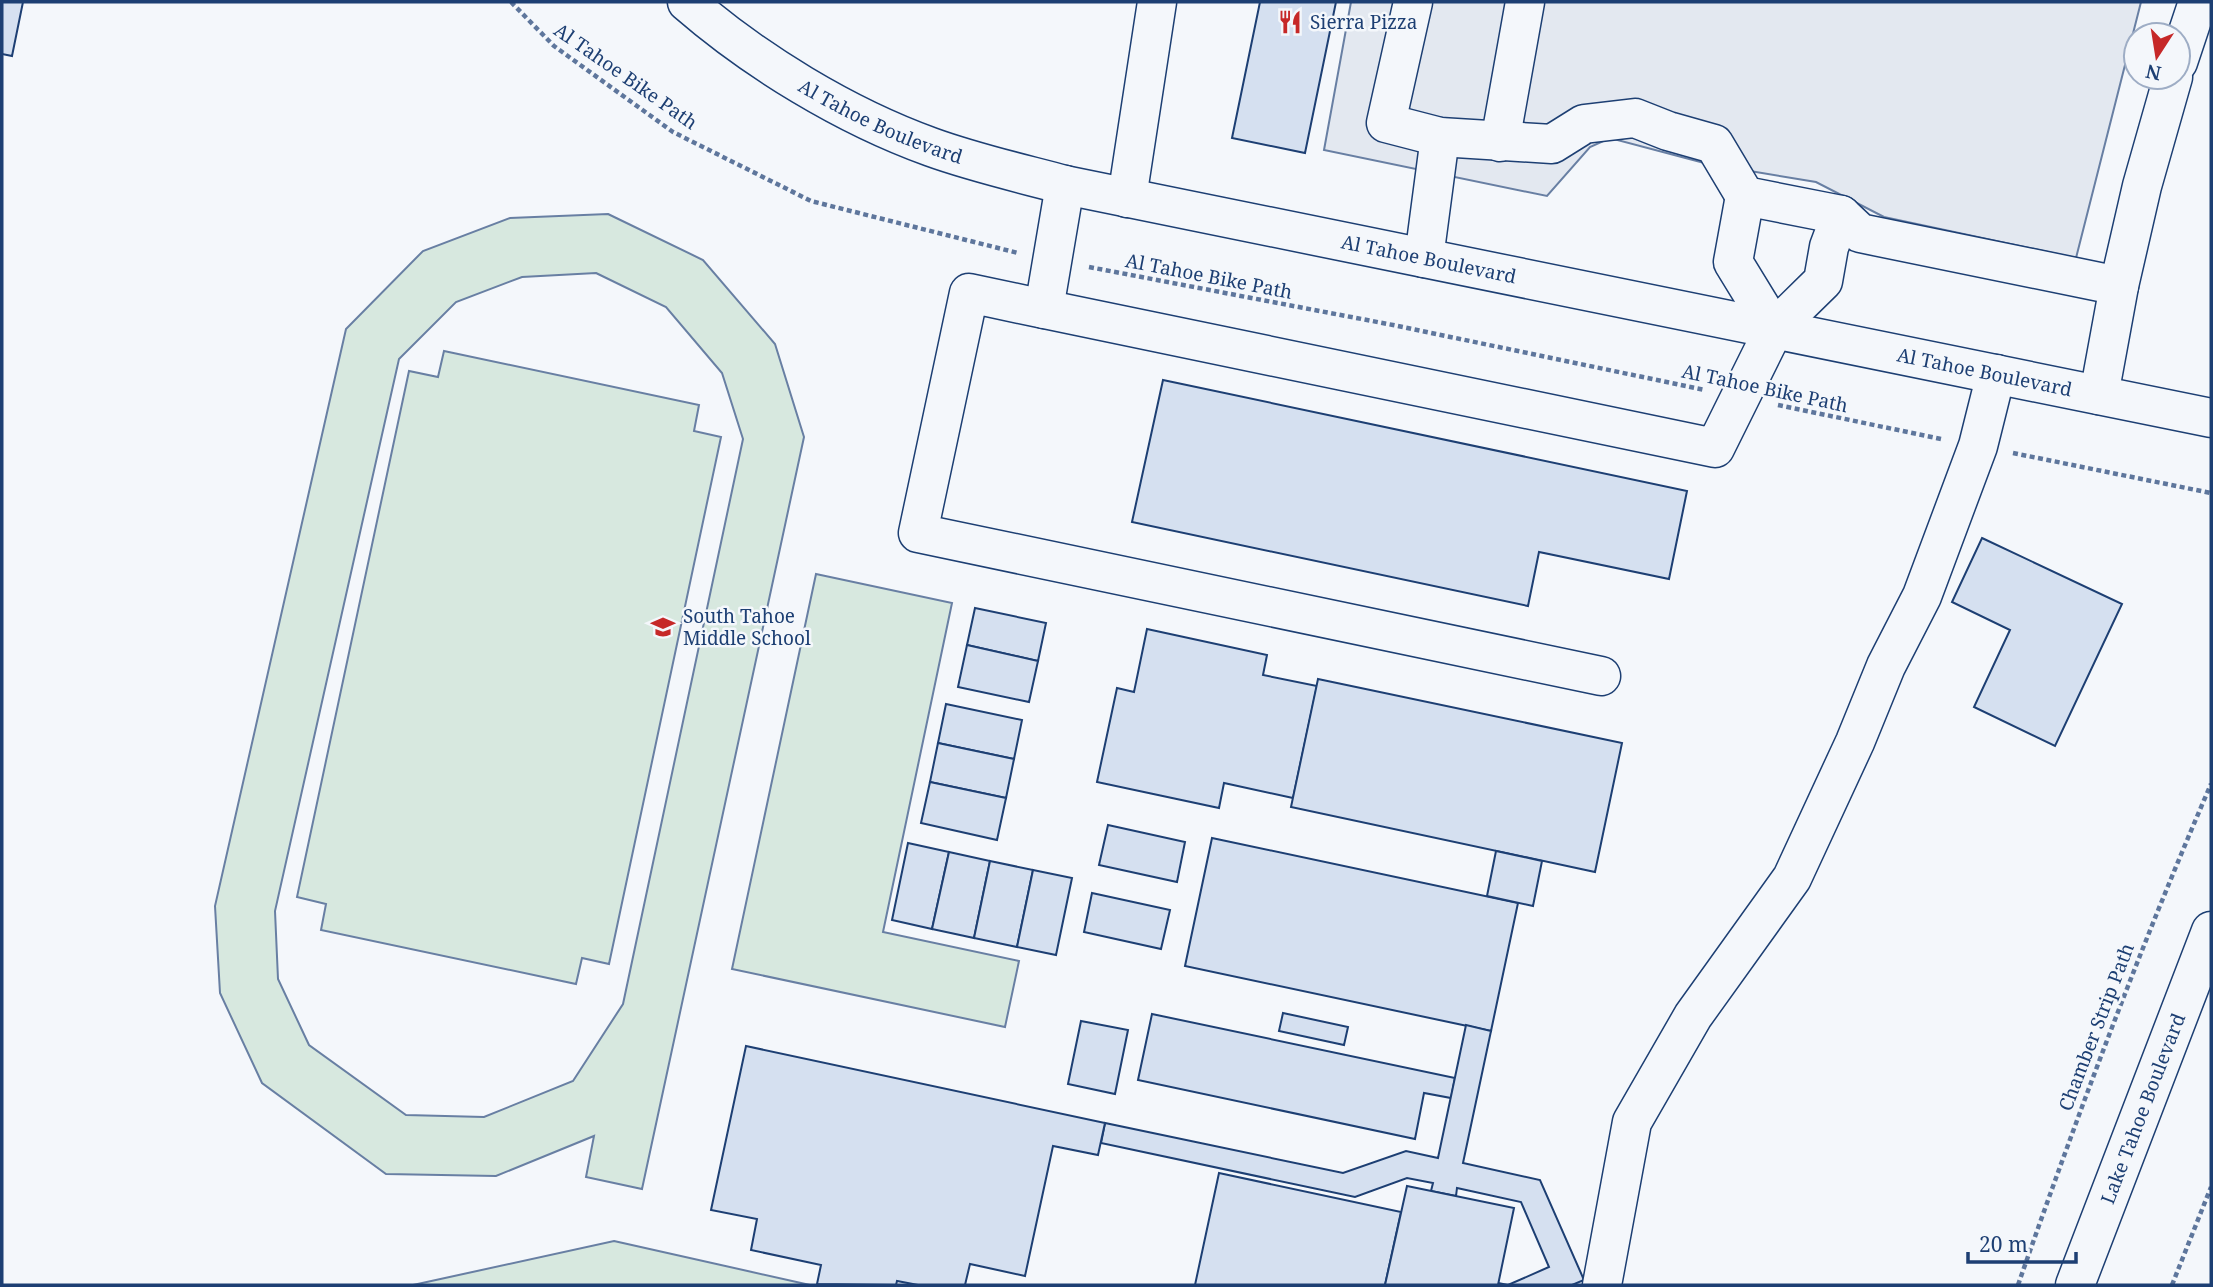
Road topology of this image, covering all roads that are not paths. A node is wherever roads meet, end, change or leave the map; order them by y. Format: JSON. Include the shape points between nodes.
{"nodes":[{"id":1,"x":687,"y":2,"type":"edge"},
{"id":2,"x":1157,"y":2,"type":"edge"},
{"id":3,"x":1413,"y":2,"type":"edge"},
{"id":4,"x":1525,"y":2,"type":"edge"},
{"id":5,"x":2198,"y":2,"type":"edge"},
{"id":6,"x":2192,"y":21,"type":"edge"},
{"id":7,"x":2169,"y":91,"type":"edge"},
{"id":8,"x":1440,"y":137,"type":"junction"},
{"id":9,"x":1500,"y":142,"type":"junction"},
{"id":10,"x":1065,"y":185,"type":"junction"},
{"id":11,"x":1745,"y":196,"type":"junction"},
{"id":12,"x":1128,"y":198,"type":"junction"},
{"id":13,"x":1841,"y":215,"type":"junction"},
{"id":14,"x":1424,"y":258,"type":"junction"},
{"id":15,"x":2119,"y":286,"type":"junction"},
{"id":16,"x":1044,"y":309,"type":"junction"},
{"id":17,"x":1774,"y":329,"type":"junction"},
{"id":18,"x":1996,"y":374,"type":"junction"},
{"id":19,"x":2099,"y":395,"type":"junction"},
{"id":20,"x":2211,"y":418,"type":"edge"},
{"id":21,"x":1601,"y":676,"type":"dead end"},
{"id":22,"x":2211,"y":931,"type":"edge"},
{"id":23,"x":1602,"y":1285,"type":"edge"},
{"id":24,"x":2075,"y":1285,"type":"edge"}],
"edges":[{"from":1,"to":10,"type":"main road","name":"Al Tahoe Boulevard","via":[[788,75],[859,116],[929,146]]},
{"from":2,"to":12,"type":"main road"},
{"from":3,"to":8,"type":"main road","via":[[1386,123]]},
{"from":4,"to":9,"type":"main road"},
{"from":5,"to":6,"type":"main road"},
{"from":7,"to":15,"type":"main road"},
{"from":8,"to":9,"type":"main road"},
{"from":8,"to":14,"type":"main road"},
{"from":9,"to":11,"type":"main road","via":[[1552,144],[1584,124],[1635,118],[1714,144]]},
{"from":10,"to":12,"type":"main road","name":"Al Tahoe Boulevard"},
{"from":10,"to":16,"type":"main road"},
{"from":11,"to":13,"type":"main road"},
{"from":11,"to":17,"type":"main road","via":[[1733,261]]},
{"from":12,"to":14,"type":"main road","name":"Al Tahoe Boulevard"},
{"from":13,"to":15,"type":"main road","via":[[1860,233]]},
{"from":13,"to":17,"type":"main road","via":[[1823,281]]},
{"from":14,"to":17,"type":"main road","name":"Al Tahoe Boulevard"},
{"from":15,"to":19,"type":"main road"},
{"from":16,"to":17,"type":"main road","via":[[1716,448]]},
{"from":16,"to":21,"type":"main road","via":[[969,293],[918,533]]},
{"from":17,"to":18,"type":"main road","name":"Al Tahoe Boulevard"},
{"from":18,"to":19,"type":"main road","name":"Al Tahoe Boulevard"},
{"from":18,"to":23,"type":"main road","via":[[1978,446],[1922,596],[1792,878],[1693,1016],[1632,1122]]},
{"from":19,"to":20,"type":"main road","name":"Al Tahoe Boulevard"},
{"from":22,"to":24,"type":"main road","name":"Lake Tahoe Boulevard"}]}
